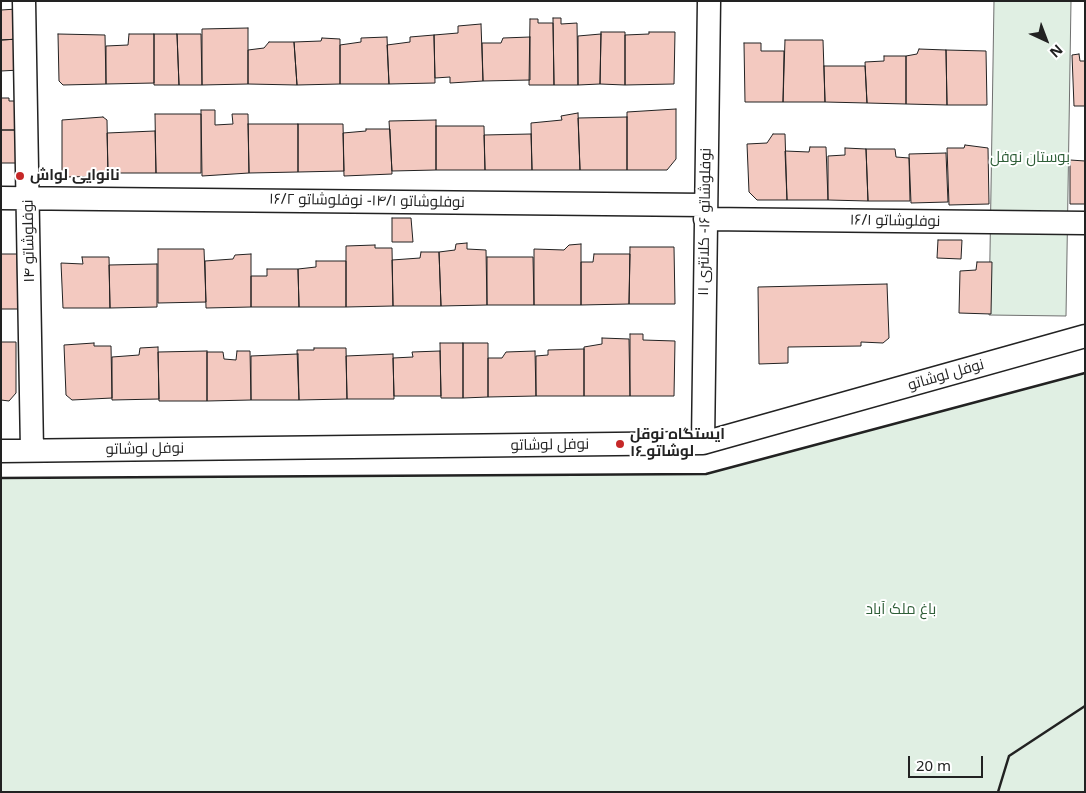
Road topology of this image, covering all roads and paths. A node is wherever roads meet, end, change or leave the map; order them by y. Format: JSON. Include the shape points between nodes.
{"nodes":[{"id":1,"x":24,"y":1,"type":"edge"},
{"id":2,"x":709,"y":1,"type":"edge"},
{"id":3,"x":28,"y":197,"type":"junction"},
{"id":4,"x":1,"y":198,"type":"edge"},
{"id":5,"x":705,"y":212,"type":"junction"},
{"id":6,"x":1085,"y":223,"type":"edge"},
{"id":7,"x":1085,"y":336,"type":"edge"},
{"id":8,"x":703,"y":444,"type":"junction"},
{"id":9,"x":1,"y":450,"type":"edge"},
{"id":10,"x":32,"y":450,"type":"junction"}],
"edges":[{"from":1,"to":3,"type":"street","name":"نوفلوشاتو ۱۴"},
{"from":2,"to":5,"type":"street","name":"نوفلوشاتو ۱۶- کلانتری ۱۱"},
{"from":3,"to":4,"type":"street","name":"نوفلوشاتو ۱۴/۱- نوفلوشاتو ۱۶/۲"},
{"from":3,"to":5,"type":"street","name":"نوفلوشاتو ۱۴/۱- نوفلوشاتو ۱۶/۲"},
{"from":3,"to":10,"type":"street","name":"نوفلوشاتو ۱۴"},
{"from":5,"to":6,"type":"street","name":"نوفلوشاتو ۱۶/۱"},
{"from":5,"to":8,"type":"street","name":"نوفلوشاتو ۱۶- کلانتری ۱۱"},
{"from":7,"to":8,"type":"street","name":"نوفل لوشاتو"},
{"from":8,"to":10,"type":"street","name":"نوفل لوشاتو"},
{"from":9,"to":10,"type":"street","name":"نوفل لوشاتو"}]}
